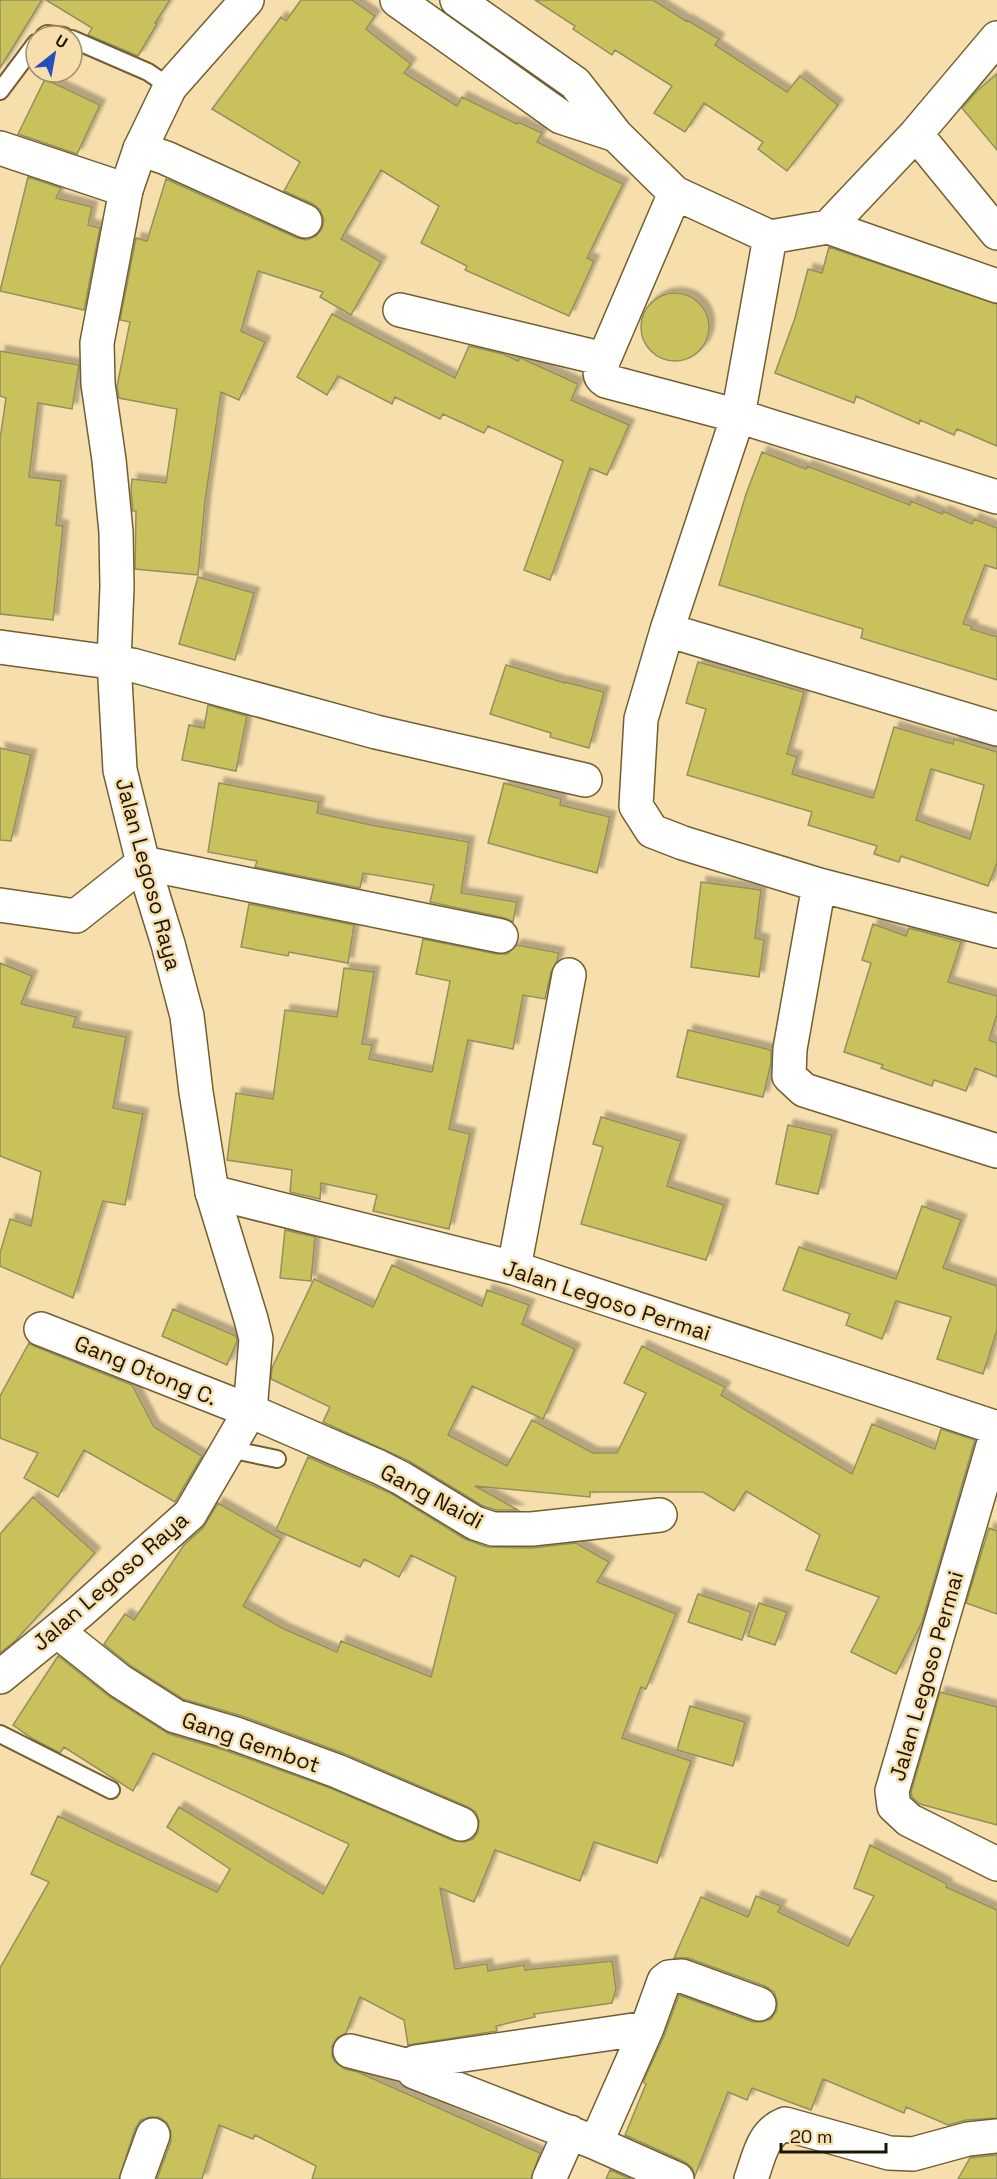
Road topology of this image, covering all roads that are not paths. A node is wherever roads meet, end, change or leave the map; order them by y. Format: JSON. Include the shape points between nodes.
{"nodes":[{"id":1,"x":247,"y":0,"type":"edge"},
{"id":2,"x":397,"y":0,"type":"edge"},
{"id":3,"x":457,"y":0,"type":"edge"},
{"id":4,"x":997,"y":38,"type":"edge"},
{"id":5,"x":84,"y":44,"type":"edge"},
{"id":6,"x":24,"y":59,"type":"edge"},
{"id":7,"x":170,"y":87,"type":"junction"},
{"id":8,"x":0,"y":91,"type":"edge"},
{"id":9,"x":916,"y":134,"type":"junction"},
{"id":10,"x":616,"y":135,"type":"junction"},
{"id":11,"x":0,"y":148,"type":"edge"},
{"id":12,"x":140,"y":149,"type":"junction"},
{"id":13,"x":126,"y":190,"type":"junction"},
{"id":14,"x":675,"y":193,"type":"junction"},
{"id":15,"x":305,"y":221,"type":"dead end"},
{"id":16,"x":828,"y":227,"type":"junction"},
{"id":17,"x":997,"y":233,"type":"edge"},
{"id":18,"x":770,"y":237,"type":"junction"},
{"id":19,"x":997,"y":286,"type":"edge"},
{"id":20,"x":400,"y":310,"type":"dead end"},
{"id":21,"x":604,"y":359,"type":"junction"},
{"id":22,"x":738,"y":416,"type":"junction"},
{"id":23,"x":997,"y":497,"type":"edge"},
{"id":24,"x":667,"y":630,"type":"junction"},
{"id":25,"x":0,"y":646,"type":"edge"},
{"id":26,"x":114,"y":662,"type":"junction"},
{"id":27,"x":997,"y":729,"type":"edge"},
{"id":28,"x":585,"y":780,"type":"dead end"},
{"id":29,"x":143,"y":863,"type":"junction"},
{"id":30,"x":819,"y":885,"type":"junction"},
{"id":31,"x":0,"y":905,"type":"edge"},
{"id":32,"x":997,"y":931,"type":"edge"},
{"id":33,"x":501,"y":936,"type":"dead end"},
{"id":34,"x":569,"y":975,"type":"dead end"},
{"id":35,"x":997,"y":1151,"type":"edge"},
{"id":36,"x":212,"y":1192,"type":"junction"},
{"id":37,"x":514,"y":1268,"type":"junction"},
{"id":38,"x":42,"y":1329,"type":"dead end"},
{"id":39,"x":250,"y":1411,"type":"junction"},
{"id":40,"x":997,"y":1430,"type":"edge"},
{"id":41,"x":229,"y":1449,"type":"junction"},
{"id":42,"x":277,"y":1460,"type":"dead end"},
{"id":43,"x":660,"y":1515,"type":"dead end"},
{"id":44,"x":57,"y":1631,"type":"junction"},
{"id":45,"x":0,"y":1677,"type":"edge"},
{"id":46,"x":0,"y":1734,"type":"edge"},
{"id":47,"x":111,"y":1790,"type":"dead end"},
{"id":48,"x":461,"y":1824,"type":"dead end"},
{"id":49,"x":997,"y":1864,"type":"edge"},
{"id":50,"x":759,"y":2004,"type":"dead end"},
{"id":51,"x":647,"y":2028,"type":"junction"},
{"id":52,"x":350,"y":2052,"type":"dead end"},
{"id":53,"x":409,"y":2066,"type":"junction"},
{"id":54,"x":153,"y":2135,"type":"dead end"},
{"id":55,"x":997,"y":2136,"type":"edge"},
{"id":56,"x":583,"y":2138,"type":"junction"},
{"id":57,"x":137,"y":2179,"type":"edge"},
{"id":58,"x":549,"y":2179,"type":"edge"},
{"id":59,"x":677,"y":2179,"type":"edge"},
{"id":60,"x":751,"y":2179,"type":"edge"}],
"edges":[{"from":1,"to":7,"type":"street","name":"Jalan Legoso Raya"},
{"from":2,"to":10,"type":"street","via":[[561,117]]},
{"from":3,"to":10,"type":"street","via":[[575,83]]},
{"from":4,"to":9,"type":"street"},
{"from":5,"to":7,"type":"lane","via":[[148,72]]},
{"from":6,"to":8,"type":"lane"},
{"from":7,"to":12,"type":"street","name":"Jalan Legoso Raya"},
{"from":9,"to":16,"type":"street"},
{"from":9,"to":17,"type":"street"},
{"from":10,"to":14,"type":"street"},
{"from":11,"to":13,"type":"street"},
{"from":12,"to":13,"type":"street","name":"Jalan Legoso Raya"},
{"from":12,"to":15,"type":"street"},
{"from":13,"to":26,"type":"street","name":"Jalan Legoso Raya","via":[[97,343],[98,384],[116,532]]},
{"from":14,"to":18,"type":"street"},
{"from":14,"to":21,"type":"street"},
{"from":16,"to":18,"type":"street"},
{"from":16,"to":19,"type":"street"},
{"from":18,"to":22,"type":"street"},
{"from":20,"to":21,"type":"street"},
{"from":21,"to":22,"type":"street","via":[[599,374],[606,381]]},
{"from":22,"to":23,"type":"street"},
{"from":22,"to":24,"type":"street"},
{"from":24,"to":27,"type":"street"},
{"from":24,"to":30,"type":"street","via":[[641,719],[636,806],[652,831]]},
{"from":25,"to":26,"type":"street"},
{"from":26,"to":28,"type":"street","via":[[376,732]]},
{"from":26,"to":29,"type":"street","name":"Jalan Legoso Raya","via":[[120,770]]},
{"from":29,"to":31,"type":"street","via":[[76,916]]},
{"from":29,"to":33,"type":"street"},
{"from":29,"to":36,"type":"street","name":"Jalan Legoso Raya","via":[[187,1016]]},
{"from":30,"to":32,"type":"street"},
{"from":30,"to":35,"type":"street","via":[[790,1050],[789,1076],[804,1090]]},
{"from":34,"to":37,"type":"street"},
{"from":36,"to":37,"type":"street","name":"Jalan Legoso Permai"},
{"from":36,"to":39,"type":"street","name":"Jalan Legoso Raya","via":[[256,1339]]},
{"from":37,"to":40,"type":"street","name":"Jalan Legoso Permai"},
{"from":38,"to":39,"type":"street","name":"Gang Otong C."},
{"from":39,"to":41,"type":"street","name":"Jalan Legoso Raya"},
{"from":39,"to":43,"type":"street","name":"Gang Naidi","via":[[401,1478],[467,1518],[493,1528],[532,1529]]},
{"from":40,"to":49,"type":"street","name":"Jalan Legoso Permai","via":[[892,1791],[894,1806],[909,1820]]},
{"from":41,"to":42,"type":"lane"},
{"from":41,"to":44,"type":"street","name":"Jalan Legoso Raya","via":[[189,1514]]},
{"from":44,"to":45,"type":"street","name":"Jalan Legoso Raya"},
{"from":44,"to":48,"type":"street","name":"Gang Gembot","via":[[120,1681],[175,1716],[337,1771]]},
{"from":46,"to":47,"type":"lane"},
{"from":50,"to":51,"type":"street","via":[[676,1975],[663,1981]]},
{"from":51,"to":53,"type":"street","via":[[415,2062]]},
{"from":51,"to":56,"type":"street"},
{"from":52,"to":53,"type":"street"},
{"from":53,"to":56,"type":"street","via":[[414,2072]]},
{"from":54,"to":57,"type":"street"},
{"from":55,"to":60,"type":"street","via":[[968,2139],[913,2154],[890,2153],[785,2124],[767,2135]]},
{"from":56,"to":58,"type":"street"},
{"from":56,"to":59,"type":"street"}]}
